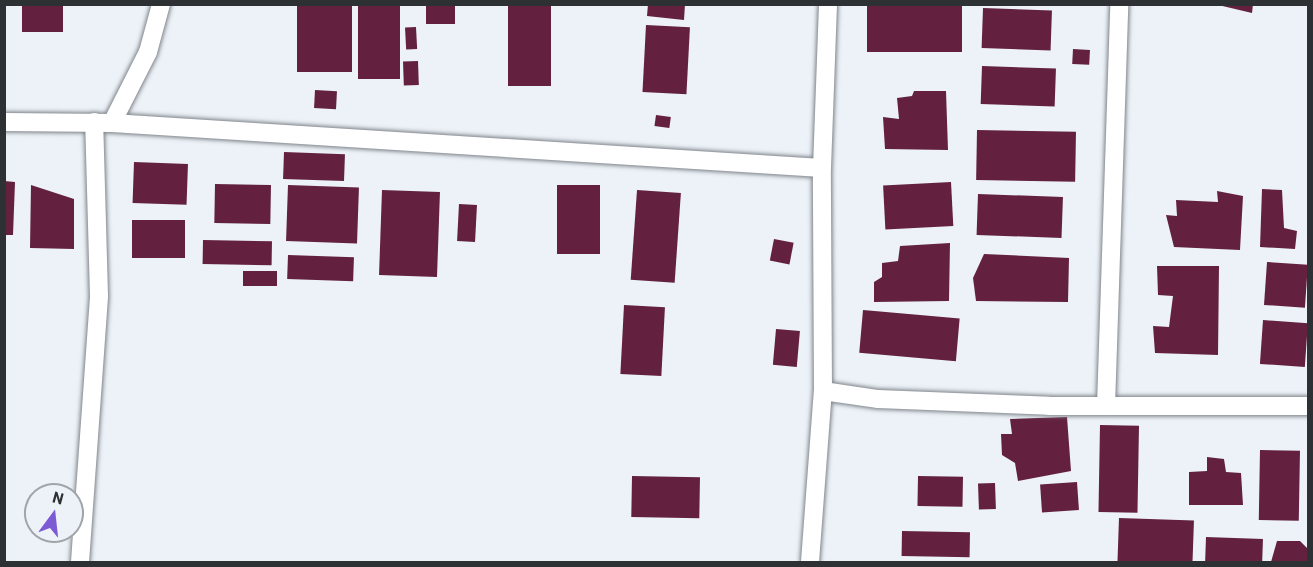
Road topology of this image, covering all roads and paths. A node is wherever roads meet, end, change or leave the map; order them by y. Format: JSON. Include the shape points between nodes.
{"nodes":[{"id":1,"x":161,"y":4,"type":"edge"},
{"id":2,"x":828,"y":4,"type":"edge"},
{"id":3,"x":1119,"y":4,"type":"edge"},
{"id":4,"x":4,"y":122,"type":"edge"},
{"id":5,"x":94,"y":122,"type":"junction"},
{"id":6,"x":112,"y":123,"type":"junction"},
{"id":7,"x":822,"y":168,"type":"junction"},
{"id":8,"x":823,"y":391,"type":"junction"},
{"id":9,"x":1106,"y":406,"type":"junction"},
{"id":10,"x":1308,"y":406,"type":"edge"},
{"id":11,"x":80,"y":562,"type":"edge"},
{"id":12,"x":810,"y":562,"type":"edge"}],
"edges":[{"from":1,"to":6,"type":"street","via":[[148,52]]},
{"from":2,"to":7,"type":"street"},
{"from":3,"to":9,"type":"street"},
{"from":4,"to":5,"type":"street"},
{"from":5,"to":6,"type":"street"},
{"from":5,"to":11,"type":"street","via":[[99,296]]},
{"from":6,"to":7,"type":"street"},
{"from":7,"to":8,"type":"street"},
{"from":8,"to":9,"type":"street","via":[[878,399]]},
{"from":8,"to":12,"type":"street"},
{"from":9,"to":10,"type":"street"}]}
